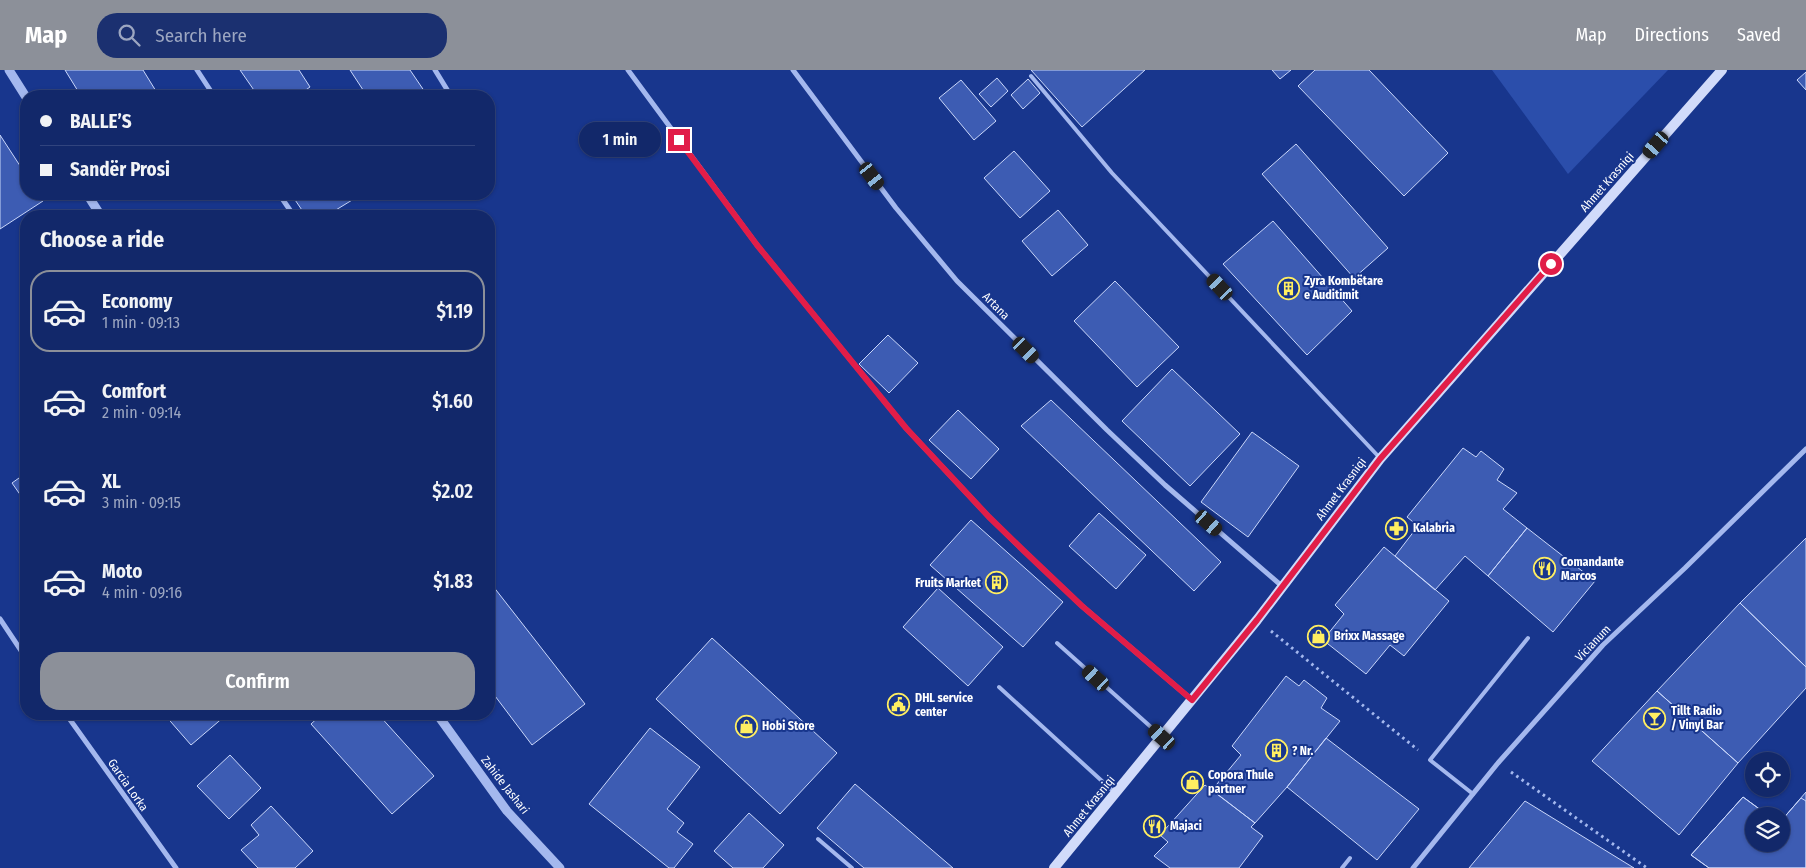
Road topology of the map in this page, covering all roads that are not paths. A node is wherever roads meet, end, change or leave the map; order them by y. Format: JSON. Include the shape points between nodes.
{"nodes":[{"id":1,"x":9,"y":70,"type":"edge"},
{"id":2,"x":197,"y":70,"type":"edge"},
{"id":3,"x":435,"y":70,"type":"edge"},
{"id":4,"x":628,"y":70,"type":"edge"},
{"id":5,"x":793,"y":70,"type":"edge"},
{"id":6,"x":1722,"y":70,"type":"edge"},
{"id":7,"x":1030,"y":76,"type":"dead end"},
{"id":8,"x":22,"y":90,"type":"edge"},
{"id":9,"x":210,"y":90,"type":"edge"},
{"id":10,"x":447,"y":90,"type":"edge"},
{"id":11,"x":1806,"y":449,"type":"edge"},
{"id":12,"x":1380,"y":459,"type":"junction"},
{"id":13,"x":1283,"y":587,"type":"junction"},
{"id":14,"x":0,"y":619,"type":"edge"},
{"id":15,"x":1528,"y":638,"type":"dead end"},
{"id":16,"x":1057,"y":643,"type":"dead end"},
{"id":17,"x":20,"y":649,"type":"edge"},
{"id":18,"x":999,"y":687,"type":"dead end"},
{"id":19,"x":1192,"y":700,"type":"junction"},
{"id":20,"x":70,"y":720,"type":"edge"},
{"id":21,"x":441,"y":720,"type":"edge"},
{"id":22,"x":1162,"y":737,"type":"junction"},
{"id":23,"x":1116,"y":794,"type":"junction"},
{"id":24,"x":1473,"y":794,"type":"junction"},
{"id":25,"x":818,"y":839,"type":"dead end"},
{"id":26,"x":1350,"y":858,"type":"dead end"},
{"id":27,"x":176,"y":868,"type":"edge"},
{"id":28,"x":560,"y":868,"type":"edge"},
{"id":29,"x":852,"y":868,"type":"edge"},
{"id":30,"x":1054,"y":868,"type":"edge"},
{"id":31,"x":1342,"y":868,"type":"edge"},
{"id":32,"x":1413,"y":868,"type":"edge"}],
"edges":[{"from":1,"to":8,"type":"street"},
{"from":2,"to":9,"type":"street"},
{"from":3,"to":10,"type":"street"},
{"from":4,"to":19,"type":"street","via":[[757,245],[906,428],[989,517],[1082,606]]},
{"from":5,"to":13,"type":"street","name":"Artana","via":[[896,208],[956,281],[1106,430]]},
{"from":6,"to":12,"type":"main road","name":"Ahmet Krasniqi"},
{"from":7,"to":12,"type":"lane","via":[[1112,173]]},
{"from":11,"to":24,"type":"street","name":"Vicianum","via":[[1603,645]]},
{"from":12,"to":13,"type":"main road","name":"Ahmet Krasniqi"},
{"from":13,"to":19,"type":"main road","name":"Ahmet Krasniqi"},
{"from":14,"to":17,"type":"street"},
{"from":15,"to":24,"type":"lane","via":[[1430,760]]},
{"from":16,"to":22,"type":"lane"},
{"from":18,"to":23,"type":"lane"},
{"from":19,"to":22,"type":"main road","name":"Ahmet Krasniqi"},
{"from":20,"to":27,"type":"street","name":"Garcia Lorka"},
{"from":21,"to":28,"type":"street","name":"Zahide Jashari","via":[[507,811]]},
{"from":22,"to":23,"type":"main road","name":"Ahmet Krasniqi"},
{"from":23,"to":30,"type":"main road","name":"Ahmet Krasniqi"},
{"from":24,"to":32,"type":"street","name":"Vicianum"},
{"from":25,"to":29,"type":"lane"},
{"from":26,"to":31,"type":"lane"}]}
